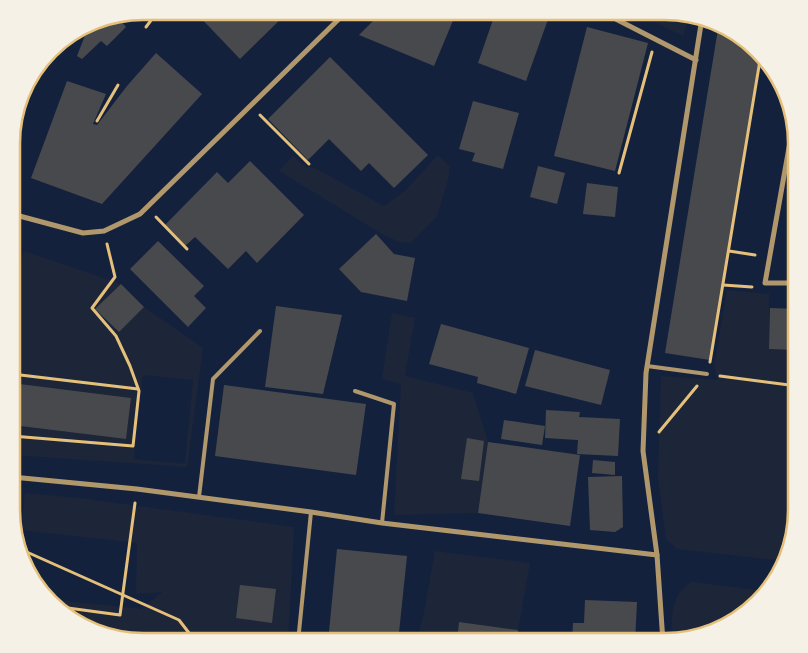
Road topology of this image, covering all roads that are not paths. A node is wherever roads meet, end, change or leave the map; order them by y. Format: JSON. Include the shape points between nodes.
{"nodes":[{"id":1,"x":338,"y":20,"type":"edge"},
{"id":2,"x":616,"y":20,"type":"edge"},
{"id":3,"x":701,"y":25,"type":"edge"},
{"id":4,"x":696,"y":60,"type":"junction"},
{"id":5,"x":788,"y":153,"type":"edge"},
{"id":6,"x":20,"y":216,"type":"edge"},
{"id":7,"x":788,"y":283,"type":"edge"},
{"id":8,"x":260,"y":331,"type":"dead end"},
{"id":9,"x":647,"y":366,"type":"junction"},
{"id":10,"x":707,"y":374,"type":"road end"},
{"id":11,"x":355,"y":391,"type":"dead end"},
{"id":12,"x":20,"y":478,"type":"edge"},
{"id":13,"x":199,"y":497,"type":"junction"},
{"id":14,"x":311,"y":512,"type":"junction"},
{"id":15,"x":382,"y":523,"type":"junction"},
{"id":16,"x":657,"y":555,"type":"junction"},
{"id":17,"x":299,"y":633,"type":"edge"},
{"id":18,"x":662,"y":633,"type":"edge"}],
"edges":[{"from":1,"to":6,"type":"street","via":[[140,214],[104,231],[83,233]]},
{"from":2,"to":4,"type":"street"},
{"from":3,"to":4,"type":"street"},
{"from":4,"to":9,"type":"street"},
{"from":5,"to":7,"type":"street","via":[[765,283]]},
{"from":8,"to":13,"type":"lane","via":[[212,378]]},
{"from":9,"to":10,"type":"lane"},
{"from":9,"to":16,"type":"street","via":[[643,451]]},
{"from":11,"to":15,"type":"lane","via":[[394,404]]},
{"from":12,"to":13,"type":"street"},
{"from":13,"to":14,"type":"street"},
{"from":14,"to":15,"type":"street"},
{"from":14,"to":17,"type":"lane"},
{"from":15,"to":16,"type":"street"},
{"from":16,"to":18,"type":"street"}]}
